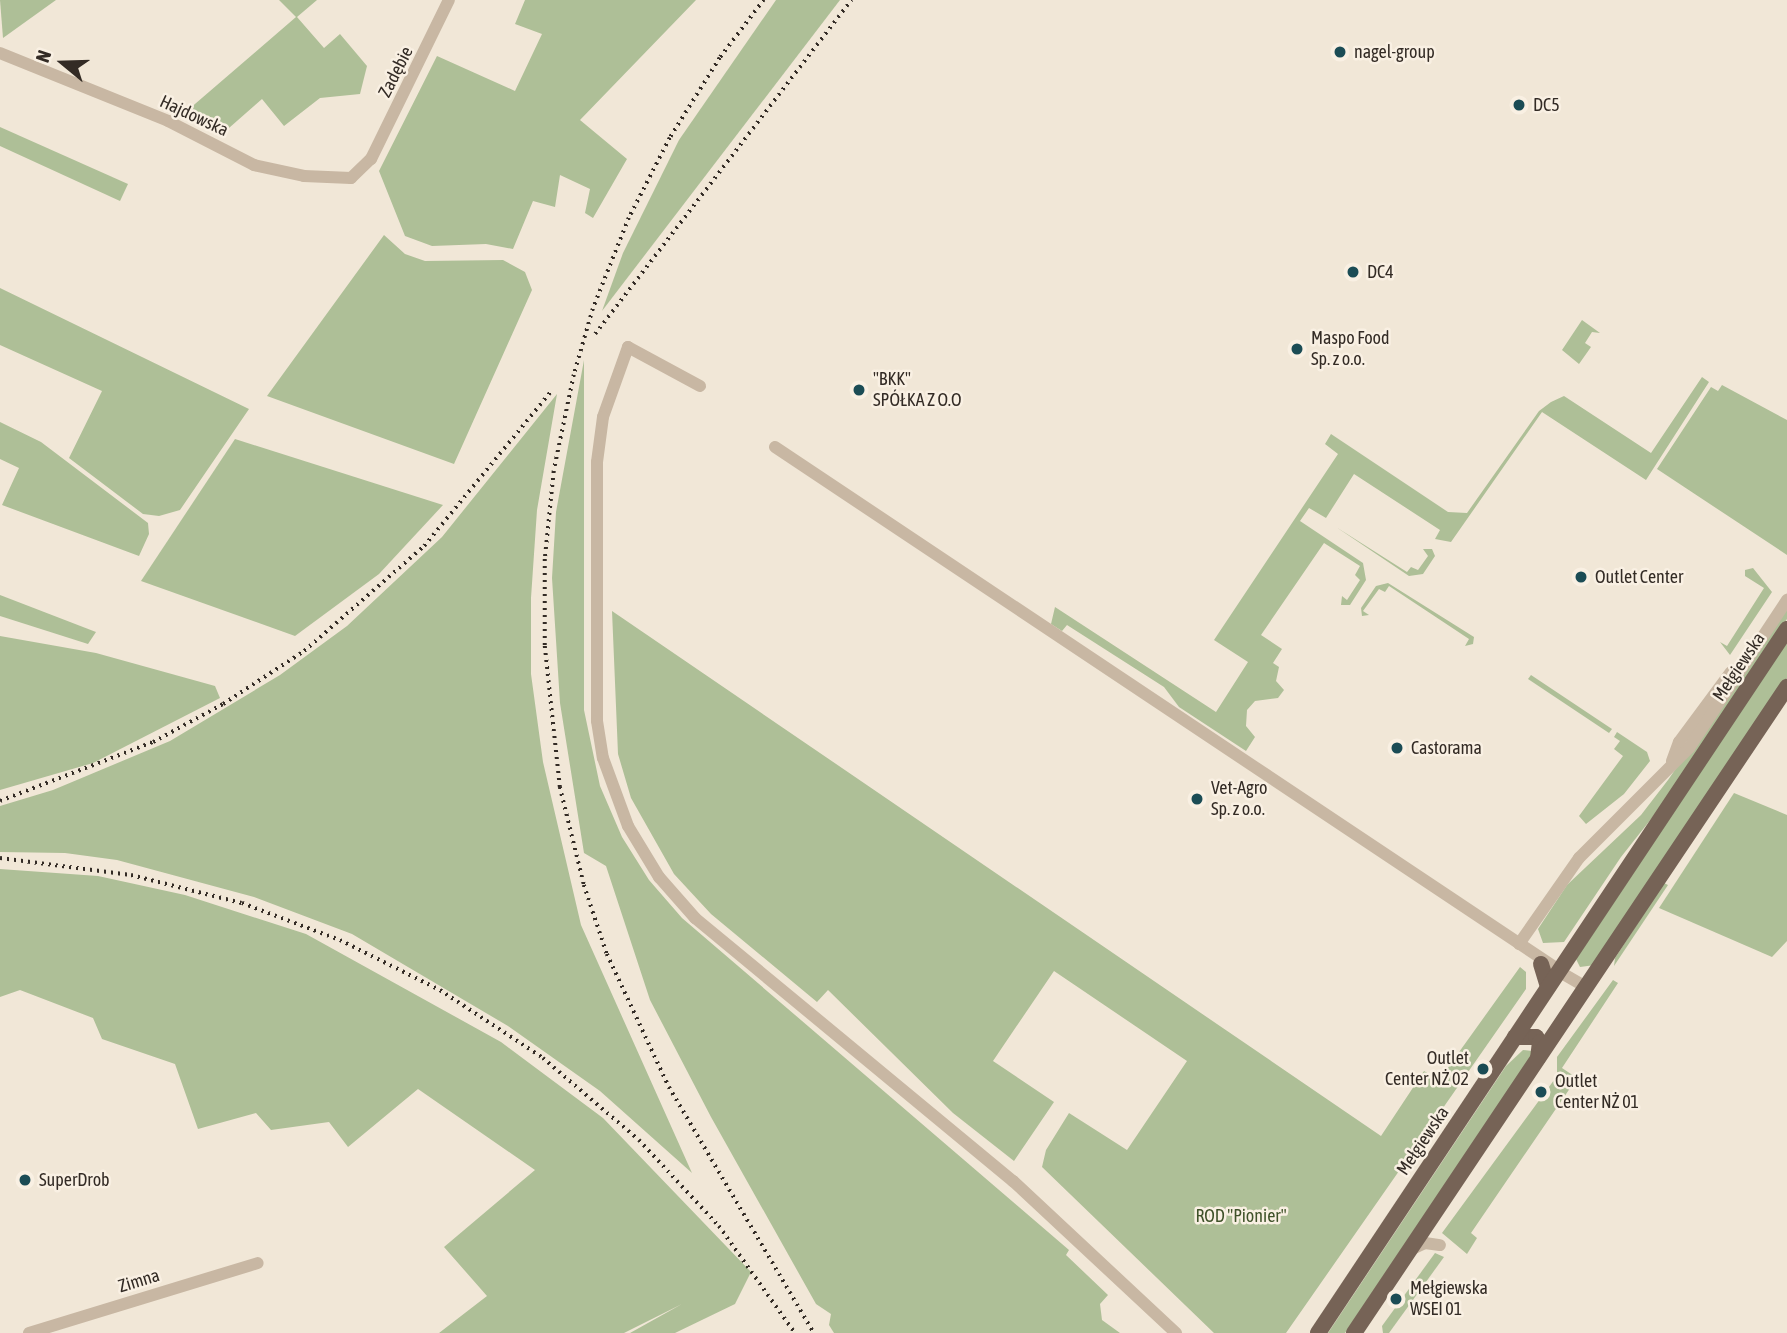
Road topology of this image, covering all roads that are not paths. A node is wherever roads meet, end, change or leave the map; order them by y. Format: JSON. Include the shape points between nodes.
{"nodes":[{"id":1,"x":449,"y":0,"type":"edge"},
{"id":2,"x":0,"y":53,"type":"edge"},
{"id":3,"x":371,"y":159,"type":"joint"},
{"id":4,"x":700,"y":386,"type":"dead end"},
{"id":5,"x":775,"y":447,"type":"dead end"},
{"id":6,"x":1787,"y":592,"type":"edge"},
{"id":7,"x":1787,"y":600,"type":"edge"},
{"id":8,"x":1787,"y":629,"type":"edge"},
{"id":9,"x":1787,"y":687,"type":"edge"},
{"id":10,"x":1672,"y":762,"type":"junction"},
{"id":11,"x":1519,"y":944,"type":"junction"},
{"id":12,"x":1541,"y":964,"type":"junction"},
{"id":13,"x":1559,"y":970,"type":"junction"},
{"id":14,"x":1548,"y":987,"type":"junction"},
{"id":15,"x":1586,"y":988,"type":"junction"},
{"id":16,"x":1515,"y":1037,"type":"junction"},
{"id":17,"x":1538,"y":1060,"type":"junction"},
{"id":18,"x":258,"y":1263,"type":"dead end"},
{"id":19,"x":29,"y":1333,"type":"edge"},
{"id":20,"x":1176,"y":1333,"type":"edge"},
{"id":21,"x":1318,"y":1333,"type":"edge"},
{"id":22,"x":1354,"y":1333,"type":"edge"}],
"edges":[{"from":1,"to":3,"type":"street","name":"Zadębie"},
{"from":2,"to":3,"type":"street","name":"Hajdowska","via":[[168,121],[265,169],[351,178]]},
{"from":4,"to":20,"type":"street","via":[[628,347],[603,417],[597,462],[597,721],[603,758],[628,826],[659,877],[695,918],[1013,1181]]},
{"from":5,"to":11,"type":"street"},
{"from":6,"to":10,"type":"street","name":"Mełgiewska","via":[[1679,742]]},
{"from":7,"to":10,"type":"street","name":"Mełgiewska","via":[[1689,748]]},
{"from":8,"to":13,"type":"main road","name":"Mełgiewska"},
{"from":9,"to":15,"type":"main road"},
{"from":10,"to":11,"type":"street","name":"Mełgiewska","via":[[1641,800],[1579,858]]},
{"from":11,"to":12,"type":"street"},
{"from":11,"to":13,"type":"street"},
{"from":12,"to":13,"type":"street"},
{"from":12,"to":14,"type":"main road"},
{"from":13,"to":14,"type":"main road","name":"Mełgiewska"},
{"from":13,"to":15,"type":"street"},
{"from":14,"to":16,"type":"main road","name":"Mełgiewska"},
{"from":15,"to":17,"type":"main road"},
{"from":16,"to":17,"type":"main road","via":[[1536,1037],[1540,1042]]},
{"from":16,"to":21,"type":"main road","name":"Mełgiewska"},
{"from":17,"to":22,"type":"main road"},
{"from":18,"to":19,"type":"street","name":"Zimna"}]}
